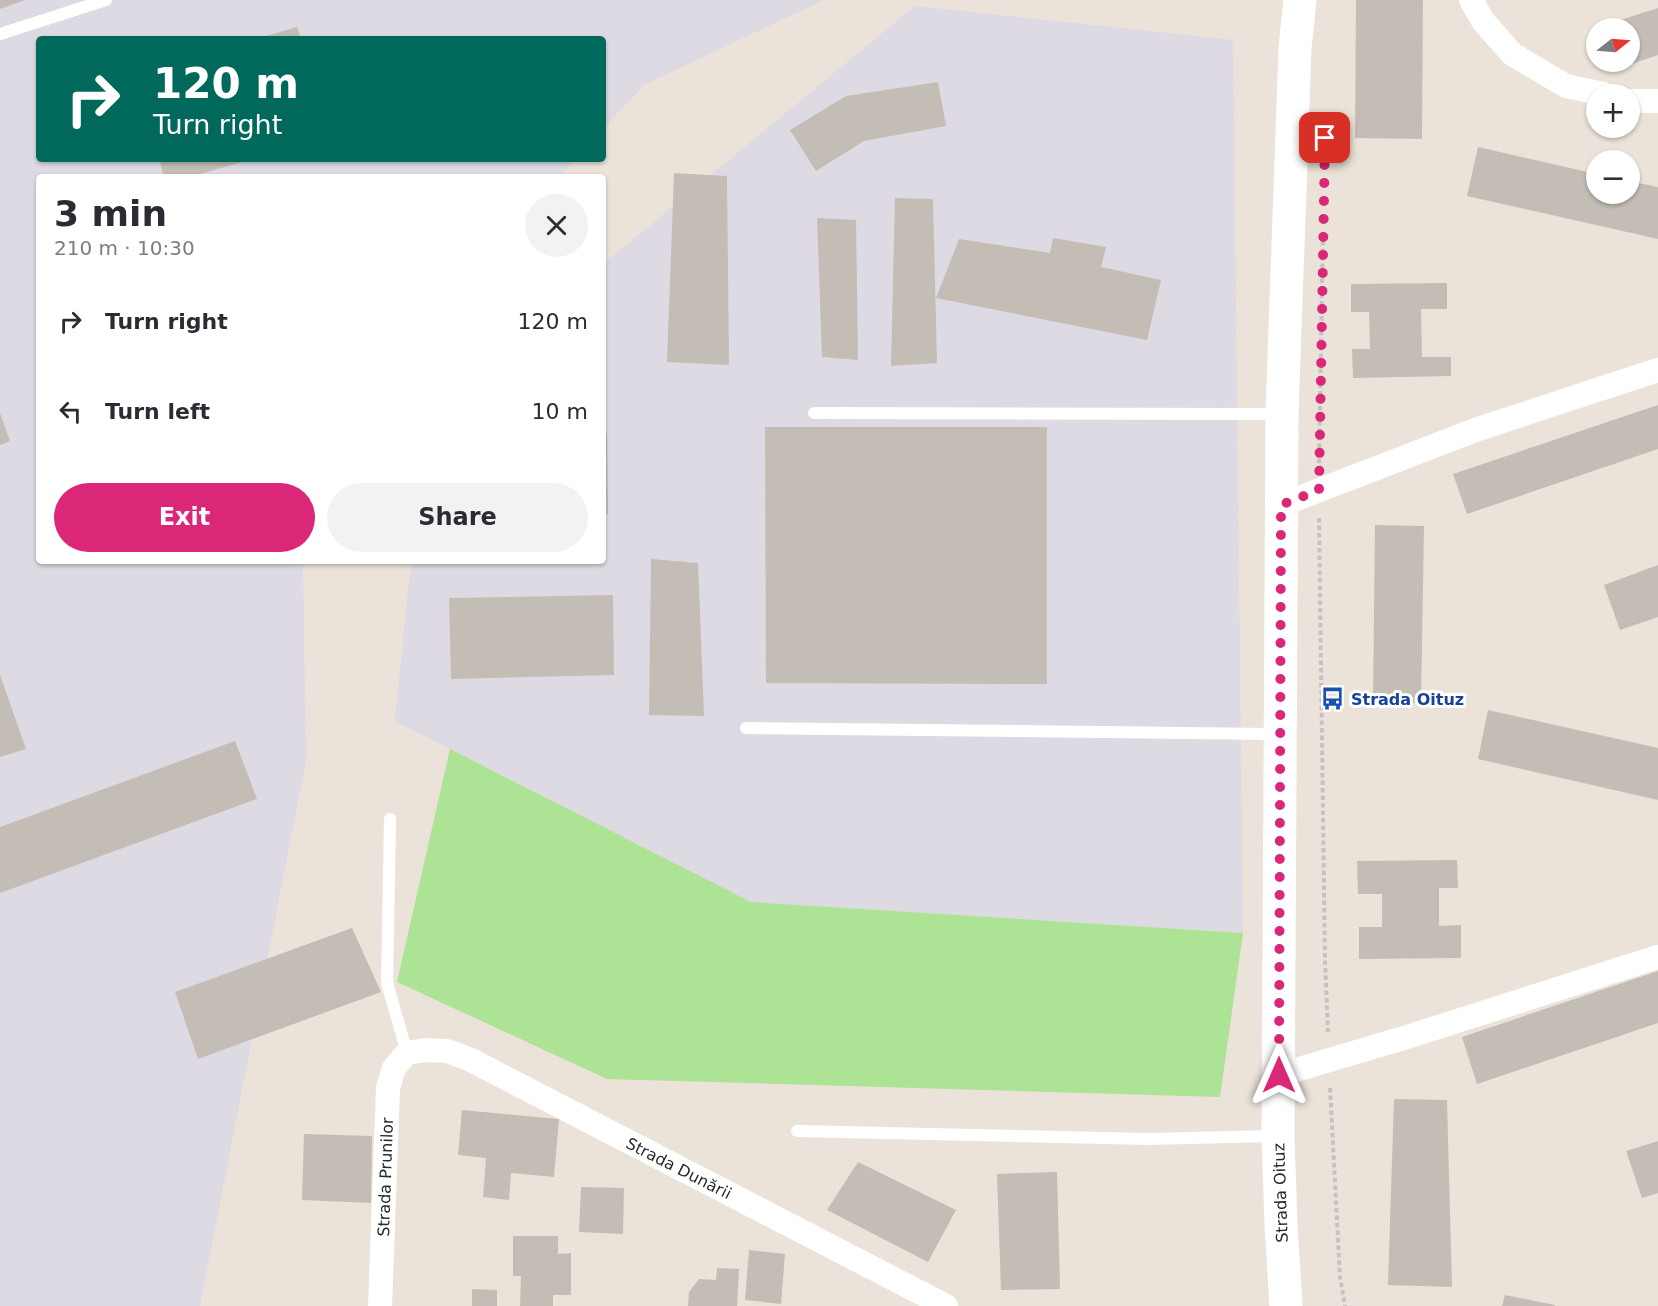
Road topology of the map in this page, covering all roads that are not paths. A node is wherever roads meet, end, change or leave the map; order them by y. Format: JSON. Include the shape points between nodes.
{"nodes":[{"id":1,"x":106,"y":0,"type":"edge"},
{"id":2,"x":1300,"y":0,"type":"edge"},
{"id":3,"x":1471,"y":0,"type":"edge"},
{"id":4,"x":0,"y":34,"type":"edge"},
{"id":5,"x":1586,"y":90,"type":"edge"},
{"id":6,"x":1640,"y":101,"type":"edge"},
{"id":7,"x":1658,"y":101,"type":"edge"},
{"id":8,"x":1658,"y":370,"type":"edge"},
{"id":9,"x":814,"y":413,"type":"dead end"},
{"id":10,"x":1281,"y":414,"type":"junction"},
{"id":11,"x":1281,"y":505,"type":"junction"},
{"id":12,"x":746,"y":728,"type":"dead end"},
{"id":13,"x":1280,"y":735,"type":"junction"},
{"id":14,"x":390,"y":819,"type":"dead end"},
{"id":15,"x":1658,"y":957,"type":"edge"},
{"id":16,"x":407,"y":1053,"type":"junction"},
{"id":17,"x":1279,"y":1075,"type":"junction"},
{"id":18,"x":797,"y":1131,"type":"dead end"},
{"id":19,"x":1278,"y":1136,"type":"junction"},
{"id":20,"x":380,"y":1306,"type":"edge"},
{"id":21,"x":946,"y":1306,"type":"edge"},
{"id":22,"x":1286,"y":1306,"type":"edge"}],
"edges":[{"from":1,"to":4,"type":"lane"},
{"from":2,"to":10,"type":"street","name":"Strada Oituz"},
{"from":3,"to":5,"type":"street","via":[[1483,21],[1512,54],[1566,86]]},
{"from":6,"to":7,"type":"street"},
{"from":8,"to":11,"type":"street","via":[[1478,429]]},
{"from":9,"to":10,"type":"lane"},
{"from":10,"to":11,"type":"street","name":"Strada Oituz"},
{"from":11,"to":13,"type":"street","name":"Strada Oituz"},
{"from":12,"to":13,"type":"lane"},
{"from":13,"to":17,"type":"street","name":"Strada Oituz"},
{"from":14,"to":16,"type":"lane","via":[[387,983]]},
{"from":15,"to":17,"type":"street"},
{"from":16,"to":20,"type":"street","name":"Strada Prunilor","via":[[394,1068],[388,1088]]},
{"from":16,"to":21,"type":"street","name":"Strada Dunării","via":[[447,1051],[469,1059]]},
{"from":17,"to":19,"type":"street","name":"Strada Oituz"},
{"from":18,"to":19,"type":"lane","via":[[1148,1139]]},
{"from":19,"to":22,"type":"street","name":"Strada Oituz"}]}
